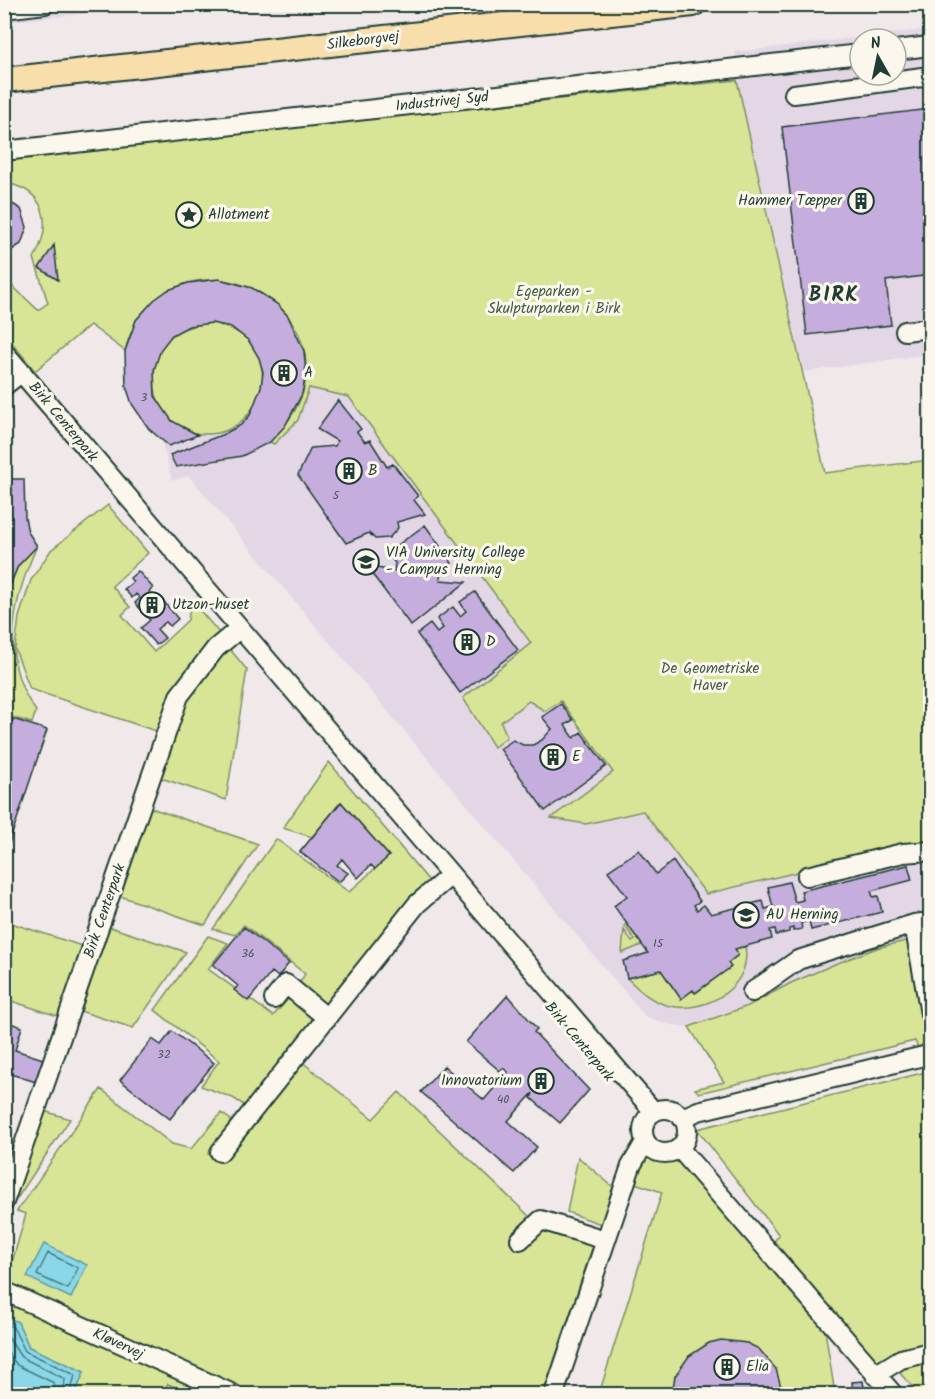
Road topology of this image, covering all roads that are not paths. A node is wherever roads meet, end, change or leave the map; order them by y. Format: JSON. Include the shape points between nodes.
{"nodes":[{"id":1,"x":45,"y":4,"type":"edge"},
{"id":2,"x":693,"y":4,"type":"edge"},
{"id":3,"x":4,"y":9,"type":"edge"},
{"id":4,"x":930,"y":46,"type":"edge"},
{"id":5,"x":908,"y":49,"type":"edge"},
{"id":6,"x":848,"y":55,"type":"edge"},
{"id":7,"x":930,"y":76,"type":"edge"},
{"id":8,"x":34,"y":79,"type":"junction"},
{"id":9,"x":4,"y":80,"type":"edge"},
{"id":10,"x":4,"y":85,"type":"edge"},
{"id":11,"x":794,"y":94,"type":"dead end"},
{"id":12,"x":4,"y":151,"type":"edge"},
{"id":13,"x":930,"y":328,"type":"edge"},
{"id":14,"x":905,"y":331,"type":"dead end"},
{"id":15,"x":4,"y":352,"type":"edge"},
{"id":16,"x":11,"y":376,"type":"edge"},
{"id":17,"x":236,"y":631,"type":"junction"},
{"id":18,"x":930,"y":850,"type":"edge"},
{"id":19,"x":807,"y":876,"type":"dead end"},
{"id":20,"x":447,"y":878,"type":"junction"},
{"id":21,"x":922,"y":923,"type":"edge"},
{"id":22,"x":752,"y":992,"type":"dead end"},
{"id":23,"x":274,"y":999,"type":"dead end"},
{"id":24,"x":930,"y":1014,"type":"edge"},
{"id":25,"x":327,"y":1018,"type":"junction"},
{"id":26,"x":930,"y":1052,"type":"edge"},
{"id":27,"x":650,"y":1116,"type":"junction"},
{"id":28,"x":682,"y":1118,"type":"junction"},
{"id":29,"x":645,"y":1142,"type":"junction"},
{"id":30,"x":679,"y":1148,"type":"junction"},
{"id":31,"x":220,"y":1152,"type":"dead end"},
{"id":32,"x":4,"y":1202,"type":"edge"},
{"id":33,"x":520,"y":1240,"type":"dead end"},
{"id":34,"x":605,"y":1240,"type":"junction"},
{"id":35,"x":4,"y":1291,"type":"edge"},
{"id":36,"x":930,"y":1352,"type":"edge"},
{"id":37,"x":875,"y":1375,"type":"junction"},
{"id":38,"x":233,"y":1395,"type":"edge"},
{"id":39,"x":554,"y":1395,"type":"edge"},
{"id":40,"x":892,"y":1395,"type":"edge"}],
"edges":[{"from":1,"to":3,"type":"street"},
{"from":2,"to":8,"type":"main road","name":"Silkeborgvej"},
{"from":4,"to":5,"type":"street"},
{"from":6,"to":12,"type":"street","name":"Industrivej Syd"},
{"from":7,"to":11,"type":"street"},
{"from":8,"to":9,"type":"main road","name":"Silkeborgvej"},
{"from":8,"to":10,"type":"main road","name":"Silkeborgvej"},
{"from":13,"to":14,"type":"street"},
{"from":15,"to":16,"type":"street","name":"Birk Centerpark"},
{"from":16,"to":17,"type":"street","name":"Birk Centerpark"},
{"from":17,"to":20,"type":"street","name":"Birk Centerpark"},
{"from":17,"to":32,"type":"street","name":"Birk Centerpark","via":[[216,648],[179,696]]},
{"from":18,"to":19,"type":"street"},
{"from":20,"to":25,"type":"street","via":[[417,904]]},
{"from":20,"to":27,"type":"street","name":"Birk Centerpark"},
{"from":21,"to":22,"type":"street","via":[[798,960]]},
{"from":21,"to":24,"type":"street"},
{"from":23,"to":25,"type":"street","via":[[286,984]]},
{"from":25,"to":31,"type":"street"},
{"from":26,"to":28,"type":"street"},
{"from":27,"to":28,"type":"street","via":[[669,1109]]},
{"from":27,"to":29,"type":"street","via":[[643,1134]]},
{"from":28,"to":30,"type":"street","via":[[687,1134]]},
{"from":29,"to":30,"type":"street","via":[[661,1153]]},
{"from":29,"to":34,"type":"street","via":[[631,1166]]},
{"from":30,"to":37,"type":"street"},
{"from":33,"to":34,"type":"street","via":[[541,1220]]},
{"from":34,"to":39,"type":"street"},
{"from":35,"to":38,"type":"street","name":"Kløvervej"},
{"from":36,"to":37,"type":"street","via":[[901,1359]]},
{"from":37,"to":40,"type":"street"}]}
